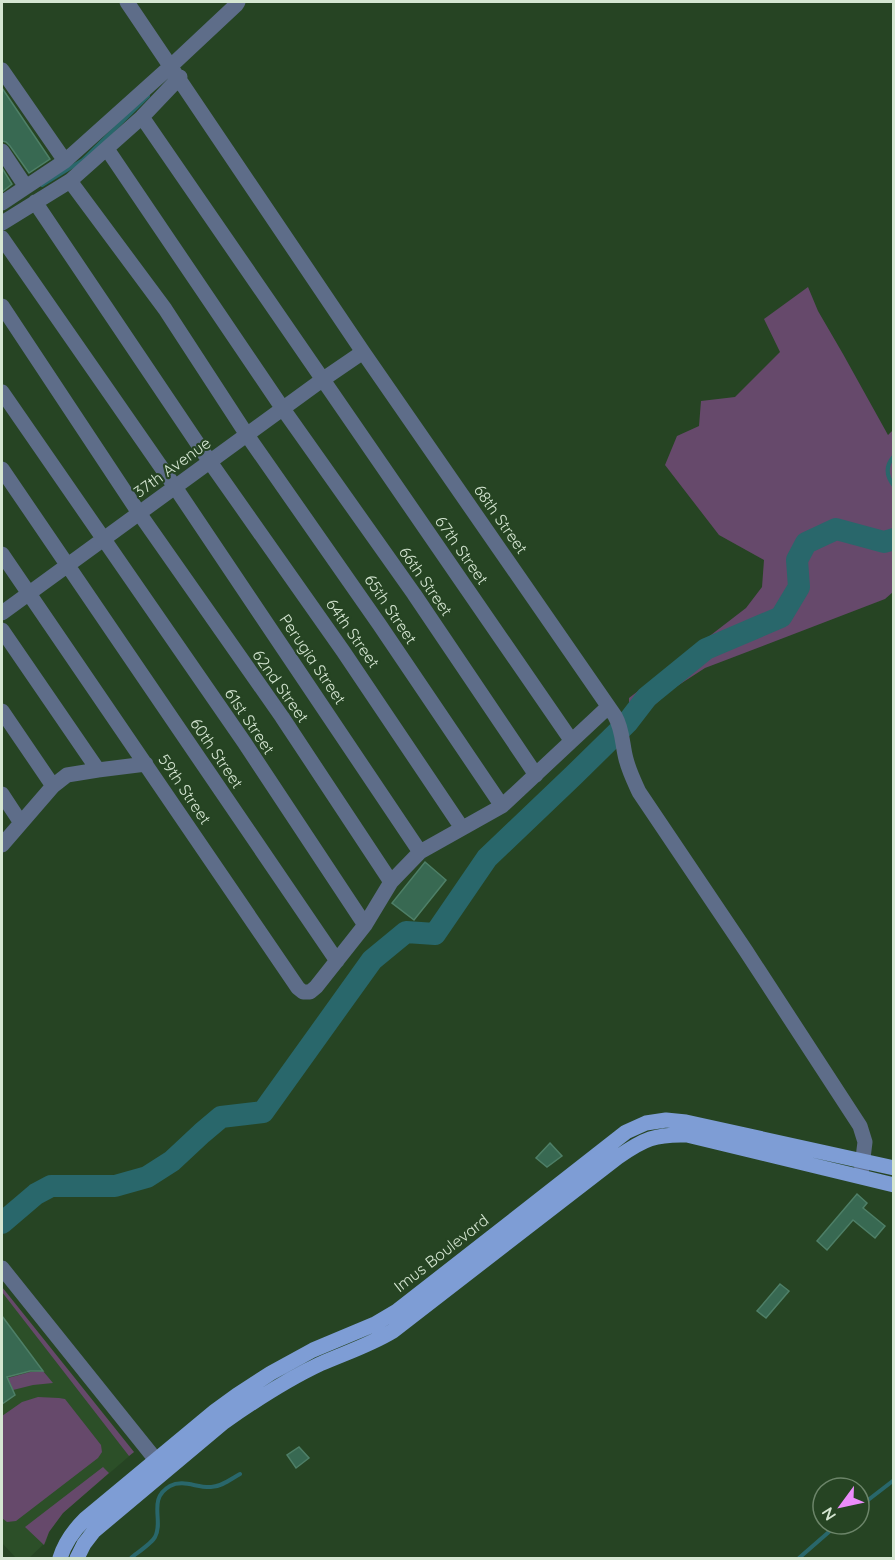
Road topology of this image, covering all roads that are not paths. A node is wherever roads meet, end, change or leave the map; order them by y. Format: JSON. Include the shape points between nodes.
{"nodes":[{"id":1,"x":127,"y":2,"type":"edge"},
{"id":2,"x":238,"y":2,"type":"edge"},
{"id":3,"x":2,"y":70,"type":"edge"},
{"id":4,"x":176,"y":71,"type":"junction"},
{"id":5,"x":142,"y":117,"type":"junction"},
{"id":6,"x":107,"y":148,"type":"junction"},
{"id":7,"x":2,"y":151,"type":"edge"},
{"id":8,"x":65,"y":161,"type":"junction"},
{"id":9,"x":70,"y":181,"type":"junction"},
{"id":10,"x":26,"y":188,"type":"junction"},
{"id":11,"x":35,"y":202,"type":"junction"},
{"id":12,"x":2,"y":203,"type":"edge"},
{"id":13,"x":2,"y":223,"type":"edge"},
{"id":14,"x":2,"y":238,"type":"edge"},
{"id":15,"x":2,"y":306,"type":"edge"},
{"id":16,"x":363,"y":352,"type":"junction"},
{"id":17,"x":322,"y":380,"type":"junction"},
{"id":18,"x":2,"y":392,"type":"edge"},
{"id":19,"x":283,"y":409,"type":"junction"},
{"id":20,"x":247,"y":435,"type":"junction"},
{"id":21,"x":210,"y":462,"type":"junction"},
{"id":22,"x":2,"y":469,"type":"edge"},
{"id":23,"x":175,"y":487,"type":"junction"},
{"id":24,"x":139,"y":513,"type":"junction"},
{"id":25,"x":103,"y":539,"type":"junction"},
{"id":26,"x":2,"y":554,"type":"edge"},
{"id":27,"x":66,"y":565,"type":"junction"},
{"id":28,"x":28,"y":593,"type":"junction"},
{"id":29,"x":2,"y":613,"type":"edge"},
{"id":30,"x":2,"y":630,"type":"edge"},
{"id":31,"x":608,"y":707,"type":"junction"},
{"id":32,"x":2,"y":711,"type":"edge"},
{"id":33,"x":572,"y":740,"type":"junction"},
{"id":34,"x":146,"y":764,"type":"junction"},
{"id":35,"x":98,"y":770,"type":"junction"},
{"id":36,"x":536,"y":775,"type":"junction"},
{"id":37,"x":53,"y":786,"type":"junction"},
{"id":38,"x":2,"y":794,"type":"edge"},
{"id":39,"x":502,"y":806,"type":"junction"},
{"id":40,"x":21,"y":823,"type":"junction"},
{"id":41,"x":462,"y":828,"type":"junction"},
{"id":42,"x":2,"y":845,"type":"edge"},
{"id":43,"x":420,"y":852,"type":"junction"},
{"id":44,"x":391,"y":882,"type":"junction"},
{"id":45,"x":365,"y":925,"type":"junction"},
{"id":46,"x":337,"y":961,"type":"junction"},
{"id":47,"x":863,"y":1161,"type":"junction"},
{"id":48,"x":894,"y":1168,"type":"edge"},
{"id":49,"x":861,"y":1177,"type":"junction"},
{"id":50,"x":894,"y":1185,"type":"edge"},
{"id":51,"x":2,"y":1268,"type":"edge"},
{"id":52,"x":156,"y":1460,"type":"junction"},
{"id":53,"x":60,"y":1558,"type":"edge"},
{"id":54,"x":77,"y":1558,"type":"edge"}],
"edges":[{"from":1,"to":4,"type":"street","name":"68th Street"},
{"from":2,"to":4,"type":"street"},
{"from":3,"to":8,"type":"street"},
{"from":4,"to":5,"type":"street"},
{"from":4,"to":8,"type":"street"},
{"from":4,"to":16,"type":"street","name":"68th Street"},
{"from":5,"to":6,"type":"street"},
{"from":5,"to":17,"type":"street","name":"67th Street"},
{"from":6,"to":9,"type":"street"},
{"from":6,"to":19,"type":"street","name":"66th Street"},
{"from":7,"to":10,"type":"street"},
{"from":8,"to":10,"type":"street"},
{"from":9,"to":11,"type":"street"},
{"from":9,"to":20,"type":"street","name":"65th Street","via":[[165,309]]},
{"from":10,"to":12,"type":"street"},
{"from":11,"to":13,"type":"street"},
{"from":11,"to":21,"type":"street","name":"64th Street"},
{"from":14,"to":23,"type":"street","name":"Perugia Street"},
{"from":15,"to":24,"type":"street","name":"62nd Street"},
{"from":16,"to":17,"type":"street","name":"37th Avenue"},
{"from":16,"to":31,"type":"street","name":"68th Street"},
{"from":17,"to":19,"type":"street","name":"37th Avenue"},
{"from":17,"to":33,"type":"street","name":"67th Street"},
{"from":18,"to":25,"type":"street","name":"61st Street"},
{"from":19,"to":20,"type":"street","name":"37th Avenue"},
{"from":19,"to":36,"type":"street","name":"66th Street"},
{"from":20,"to":21,"type":"street","name":"37th Avenue"},
{"from":20,"to":39,"type":"street","name":"65th Street"},
{"from":21,"to":23,"type":"street","name":"37th Avenue"},
{"from":21,"to":41,"type":"street","name":"64th Street"},
{"from":22,"to":27,"type":"street","name":"60th Street"},
{"from":23,"to":24,"type":"street","name":"37th Avenue"},
{"from":23,"to":43,"type":"street","name":"Perugia Street"},
{"from":24,"to":25,"type":"street","name":"37th Avenue"},
{"from":24,"to":44,"type":"street","name":"62nd Street","via":[[282,717]]},
{"from":25,"to":27,"type":"street","name":"37th Avenue"},
{"from":25,"to":45,"type":"street","name":"61st Street"},
{"from":26,"to":28,"type":"street","name":"59th Street"},
{"from":27,"to":28,"type":"street","name":"37th Avenue"},
{"from":27,"to":46,"type":"street","name":"60th Street"},
{"from":28,"to":29,"type":"street","name":"37th Avenue"},
{"from":28,"to":34,"type":"street","name":"59th Street"},
{"from":30,"to":35,"type":"street"},
{"from":31,"to":33,"type":"street"},
{"from":31,"to":47,"type":"street","name":"68th Street","via":[[621,730],[625,757],[639,792],[860,1126],[866,1142]]},
{"from":32,"to":37,"type":"street"},
{"from":33,"to":36,"type":"street"},
{"from":34,"to":35,"type":"street"},
{"from":34,"to":46,"type":"street","name":"59th Street","via":[[298,988],[310,992]]},
{"from":35,"to":37,"type":"street","via":[[67,776]]},
{"from":36,"to":39,"type":"street"},
{"from":37,"to":40,"type":"street"},
{"from":38,"to":40,"type":"street"},
{"from":39,"to":41,"type":"street"},
{"from":40,"to":42,"type":"street"},
{"from":41,"to":43,"type":"street"},
{"from":43,"to":44,"type":"street"},
{"from":44,"to":45,"type":"street"},
{"from":45,"to":46,"type":"street"},
{"from":47,"to":48,"type":"main road","name":"Imus Boulevard"},
{"from":47,"to":49,"type":"street"},
{"from":47,"to":52,"type":"main road","name":"Imus Boulevard","via":[[686,1122],[646,1123],[608,1144],[397,1311],[271,1373],[215,1411]]},
{"from":49,"to":50,"type":"main road","name":"Imus Boulevard"},
{"from":49,"to":54,"type":"main road","name":"Imus Boulevard","via":[[687,1136],[669,1135],[643,1141],[393,1331],[301,1374],[224,1422],[94,1531]]},
{"from":51,"to":52,"type":"street"},
{"from":52,"to":53,"type":"main road","name":"Imus Boulevard","via":[[72,1532]]}]}
